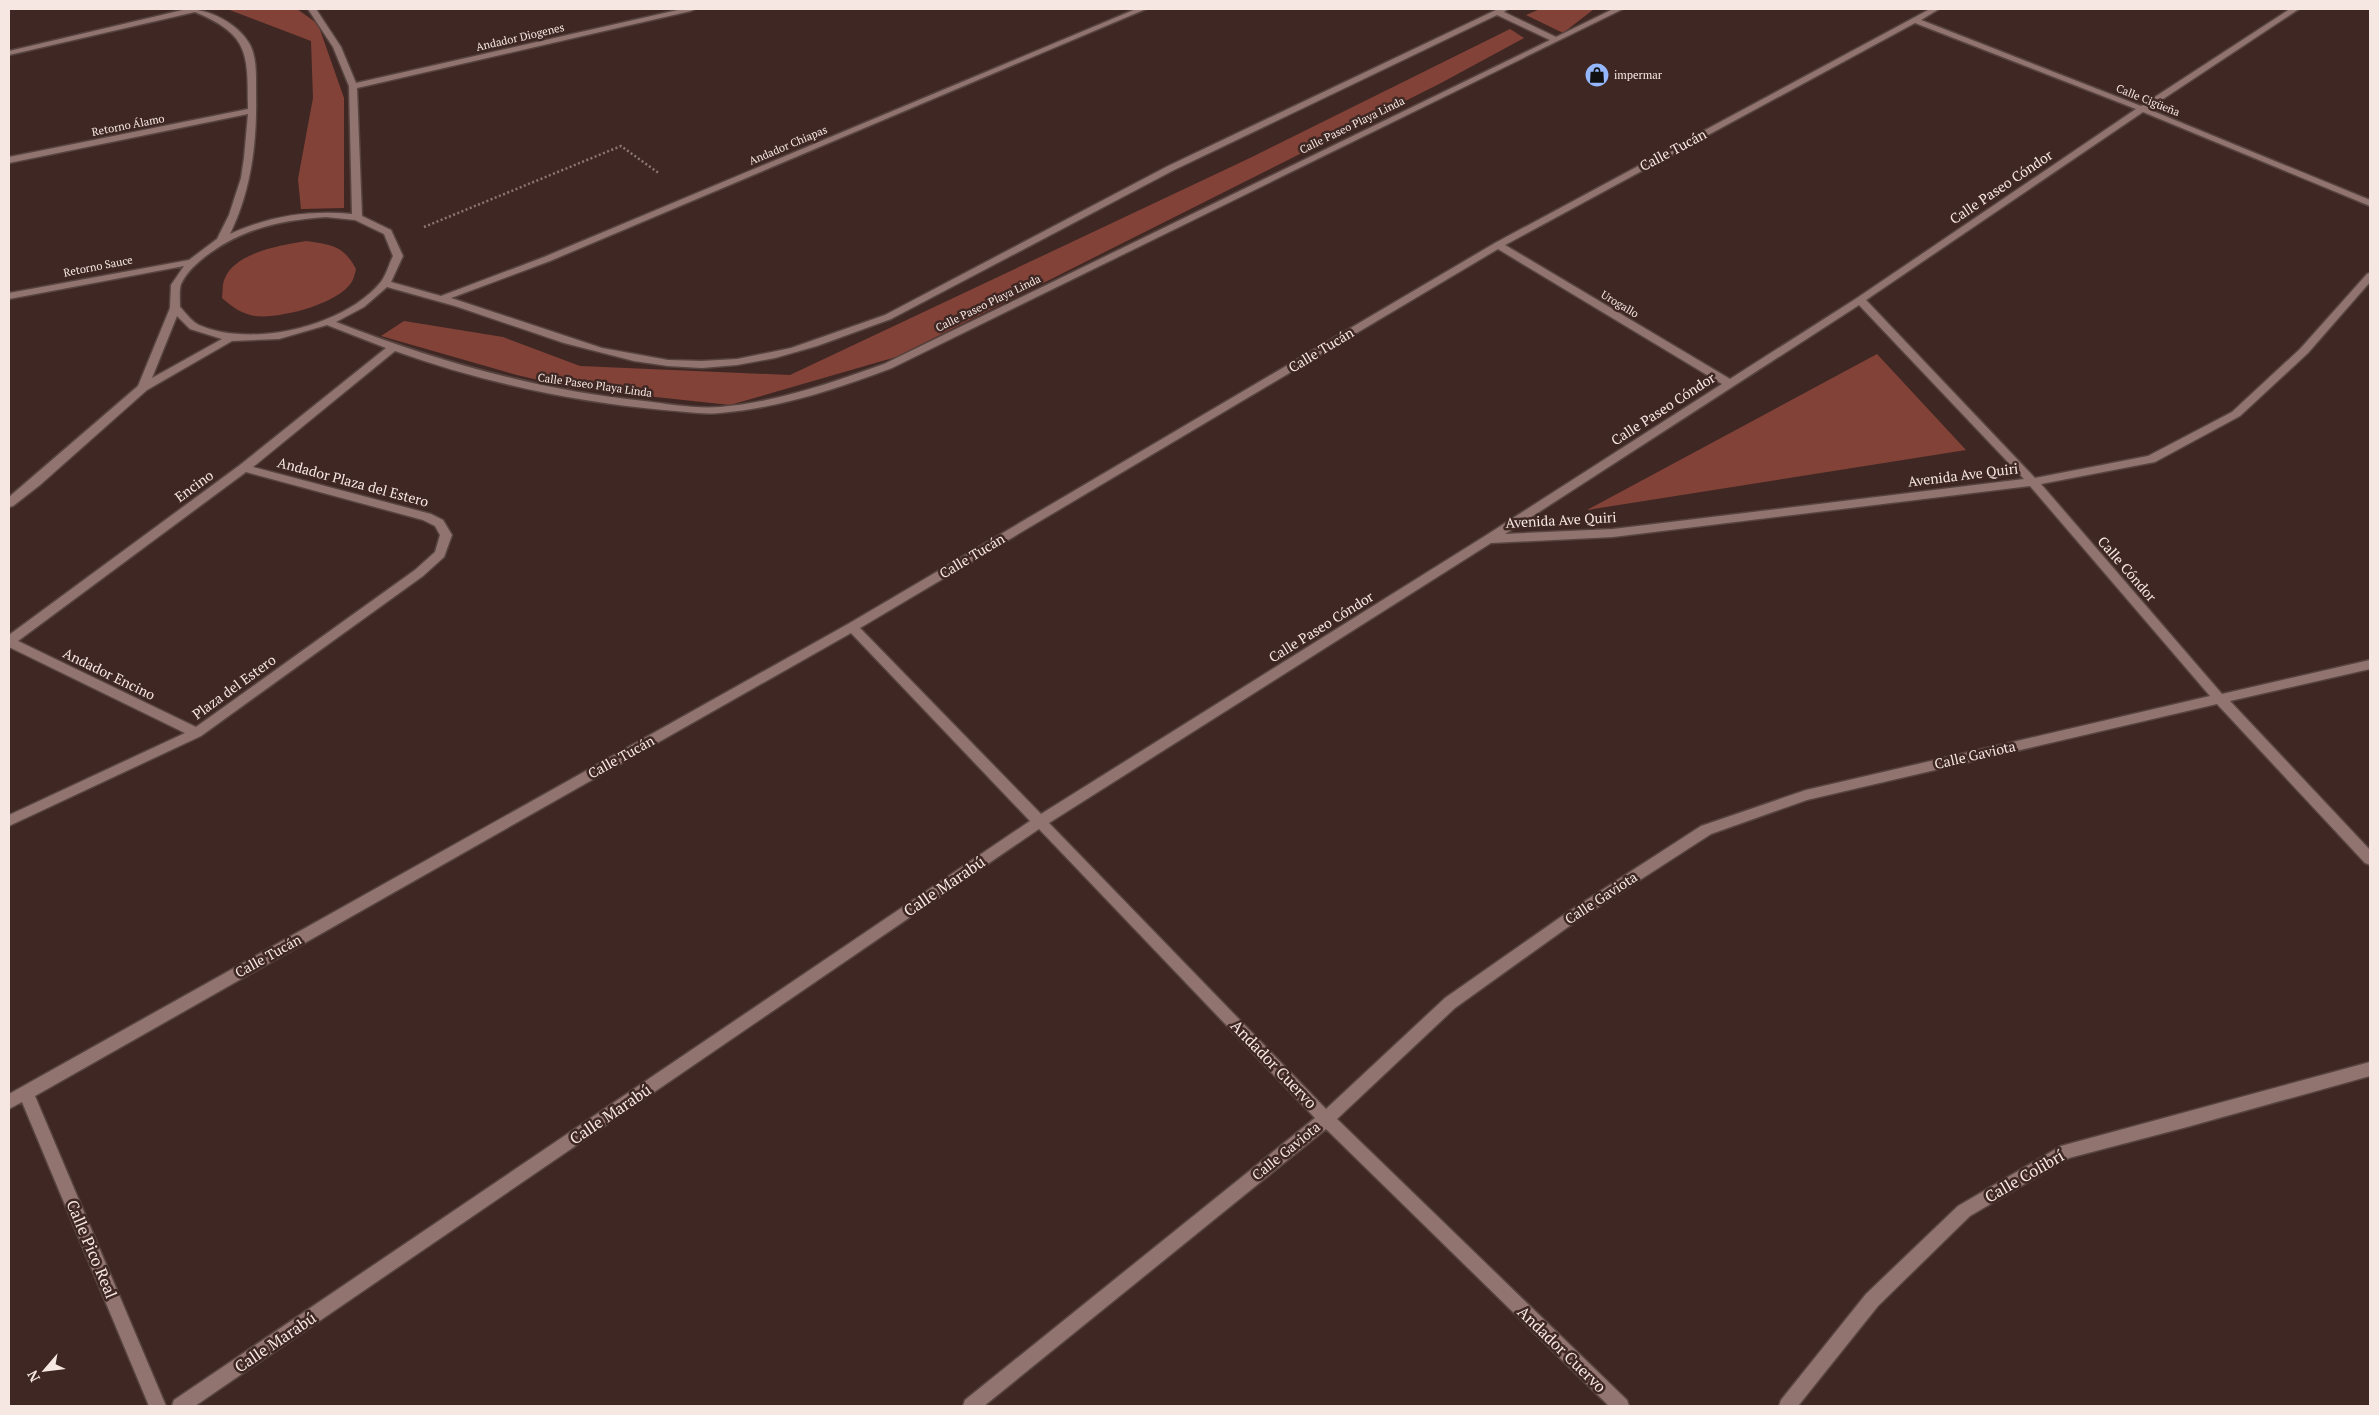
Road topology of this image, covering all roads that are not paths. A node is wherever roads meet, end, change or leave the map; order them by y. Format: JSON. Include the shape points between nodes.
{"nodes":[{"id":1,"x":195,"y":9,"type":"edge"},
{"id":2,"x":312,"y":9,"type":"edge"},
{"id":3,"x":691,"y":9,"type":"edge"},
{"id":4,"x":1142,"y":9,"type":"edge"},
{"id":5,"x":1619,"y":9,"type":"edge"},
{"id":6,"x":1935,"y":9,"type":"edge"},
{"id":7,"x":2294,"y":9,"type":"edge"},
{"id":8,"x":1501,"y":10,"type":"edge"},
{"id":9,"x":1915,"y":20,"type":"junction"},
{"id":10,"x":1555,"y":39,"type":"junction"},
{"id":11,"x":9,"y":53,"type":"edge"},
{"id":12,"x":353,"y":86,"type":"junction"},
{"id":13,"x":2142,"y":109,"type":"junction"},
{"id":14,"x":251,"y":111,"type":"junction"},
{"id":15,"x":9,"y":160,"type":"edge"},
{"id":16,"x":2370,"y":203,"type":"edge"},
{"id":17,"x":356,"y":217,"type":"junction"},
{"id":18,"x":222,"y":241,"type":"junction"},
{"id":19,"x":1498,"y":245,"type":"junction"},
{"id":20,"x":192,"y":262,"type":"junction"},
{"id":21,"x":2370,"y":276,"type":"edge"},
{"id":22,"x":385,"y":284,"type":"junction"},
{"id":23,"x":9,"y":296,"type":"edge"},
{"id":24,"x":442,"y":299,"type":"junction"},
{"id":25,"x":1860,"y":300,"type":"junction"},
{"id":26,"x":175,"y":308,"type":"junction"},
{"id":27,"x":328,"y":322,"type":"junction"},
{"id":28,"x":230,"y":338,"type":"junction"},
{"id":29,"x":392,"y":348,"type":"junction"},
{"id":30,"x":1730,"y":384,"type":"junction"},
{"id":31,"x":143,"y":388,"type":"junction"},
{"id":32,"x":244,"y":468,"type":"junction"},
{"id":33,"x":2033,"y":482,"type":"junction"},
{"id":34,"x":9,"y":503,"type":"edge"},
{"id":35,"x":446,"y":535,"type":"joint"},
{"id":36,"x":1489,"y":539,"type":"junction"},
{"id":37,"x":852,"y":627,"type":"junction"},
{"id":38,"x":9,"y":642,"type":"edge"},
{"id":39,"x":2370,"y":664,"type":"edge"},
{"id":40,"x":2219,"y":698,"type":"junction"},
{"id":41,"x":196,"y":733,"type":"junction"},
{"id":42,"x":9,"y":821,"type":"edge"},
{"id":43,"x":1039,"y":822,"type":"junction"},
{"id":44,"x":2370,"y":859,"type":"edge"},
{"id":45,"x":2370,"y":1069,"type":"edge"},
{"id":46,"x":26,"y":1092,"type":"junction"},
{"id":47,"x":9,"y":1102,"type":"edge"},
{"id":48,"x":1326,"y":1119,"type":"junction"},
{"id":49,"x":158,"y":1406,"type":"edge"},
{"id":50,"x":180,"y":1406,"type":"edge"},
{"id":51,"x":971,"y":1406,"type":"edge"},
{"id":52,"x":1621,"y":1406,"type":"edge"},
{"id":53,"x":1787,"y":1406,"type":"edge"}],
"edges":[{"from":1,"to":11,"type":"street"},
{"from":1,"to":14,"type":"street","via":[[222,22],[246,44],[253,70]]},
{"from":2,"to":12,"type":"street","via":[[337,47]]},
{"from":3,"to":12,"type":"street","name":"Andador Diogenes"},
{"from":4,"to":24,"type":"street","name":"Andador Chiapas","via":[[547,259]]},
{"from":5,"to":10,"type":"street","name":"Calle Paseo Playa Linda"},
{"from":6,"to":9,"type":"street","name":"Calle Tucán"},
{"from":7,"to":13,"type":"street","name":"Calle Paseo Cóndor"},
{"from":8,"to":10,"type":"street"},
{"from":8,"to":24,"type":"street","via":[[1172,168],[888,317],[759,359],[701,364],[654,362],[541,334]]},
{"from":9,"to":13,"type":"street","name":"Calle Cigüeña"},
{"from":9,"to":19,"type":"street","name":"Calle Tucán"},
{"from":10,"to":29,"type":"street","name":"Calle Paseo Playa Linda","via":[[888,366],[779,402],[719,411],[625,404],[536,390],[454,369]]},
{"from":12,"to":17,"type":"street"},
{"from":13,"to":16,"type":"street","name":"Calle Cigüeña"},
{"from":13,"to":25,"type":"street","name":"Calle Paseo Cóndor"},
{"from":14,"to":15,"type":"street","name":"Retorno Álamo"},
{"from":14,"to":18,"type":"street","via":[[248,167],[233,220]]},
{"from":17,"to":18,"type":"street","via":[[326,214],[290,217],[254,226]]},
{"from":17,"to":22,"type":"street","via":[[388,232],[398,256]]},
{"from":18,"to":20,"type":"street"},
{"from":19,"to":30,"type":"street","name":"Urogallo"},
{"from":19,"to":37,"type":"street","name":"Calle Tucán"},
{"from":20,"to":23,"type":"street","name":"Retorno Sauce"},
{"from":20,"to":26,"type":"street","via":[[176,285]]},
{"from":21,"to":33,"type":"street","name":"Avenida Ave Quiri","via":[[2304,351],[2236,414],[2151,459]]},
{"from":22,"to":24,"type":"street"},
{"from":22,"to":27,"type":"street","via":[[361,305]]},
{"from":25,"to":30,"type":"street","name":"Calle Paseo Cóndor"},
{"from":25,"to":33,"type":"street","name":"Calle Cóndor"},
{"from":26,"to":28,"type":"street","via":[[194,327]]},
{"from":26,"to":31,"type":"street"},
{"from":27,"to":28,"type":"street","via":[[279,336]]},
{"from":27,"to":29,"type":"street","name":"Calle Paseo Playa Linda"},
{"from":28,"to":31,"type":"street"},
{"from":29,"to":32,"type":"street","name":"Encino"},
{"from":30,"to":36,"type":"street","name":"Calle Paseo Cóndor"},
{"from":31,"to":34,"type":"street"},
{"from":32,"to":35,"type":"street","name":"Andador Plaza del Estero","via":[[427,517],[439,522]]},
{"from":32,"to":38,"type":"street","name":"Encino"},
{"from":33,"to":36,"type":"street","name":"Avenida Ave Quiri","via":[[1613,532]]},
{"from":33,"to":40,"type":"street","name":"Calle Cóndor"},
{"from":35,"to":41,"type":"street","name":"Plaza del Estero","via":[[440,554],[419,573]]},
{"from":36,"to":43,"type":"street","name":"Calle Paseo Cóndor"},
{"from":37,"to":43,"type":"street","name":"Andador Cuervo"},
{"from":37,"to":46,"type":"street","name":"Calle Tucán"},
{"from":38,"to":41,"type":"street","name":"Andador Encino"},
{"from":39,"to":40,"type":"street","name":"Calle Gaviota"},
{"from":40,"to":44,"type":"street","name":"Calle Cóndor"},
{"from":40,"to":48,"type":"street","name":"Calle Gaviota","via":[[1806,795],[1706,830],[1570,918],[1450,1003]]},
{"from":41,"to":42,"type":"street","name":"Plaza del Estero"},
{"from":43,"to":48,"type":"street","name":"Andador Cuervo"},
{"from":43,"to":50,"type":"street","name":"Calle Marabú"},
{"from":45,"to":53,"type":"street","name":"Calle Colibrí","via":[[2066,1151],[1964,1211],[1872,1300]]},
{"from":46,"to":47,"type":"street","name":"Calle Tucán"},
{"from":46,"to":49,"type":"street","name":"Calle Pico Real"},
{"from":48,"to":51,"type":"street","name":"Calle Gaviota"},
{"from":48,"to":52,"type":"street","name":"Andador Cuervo"}]}
